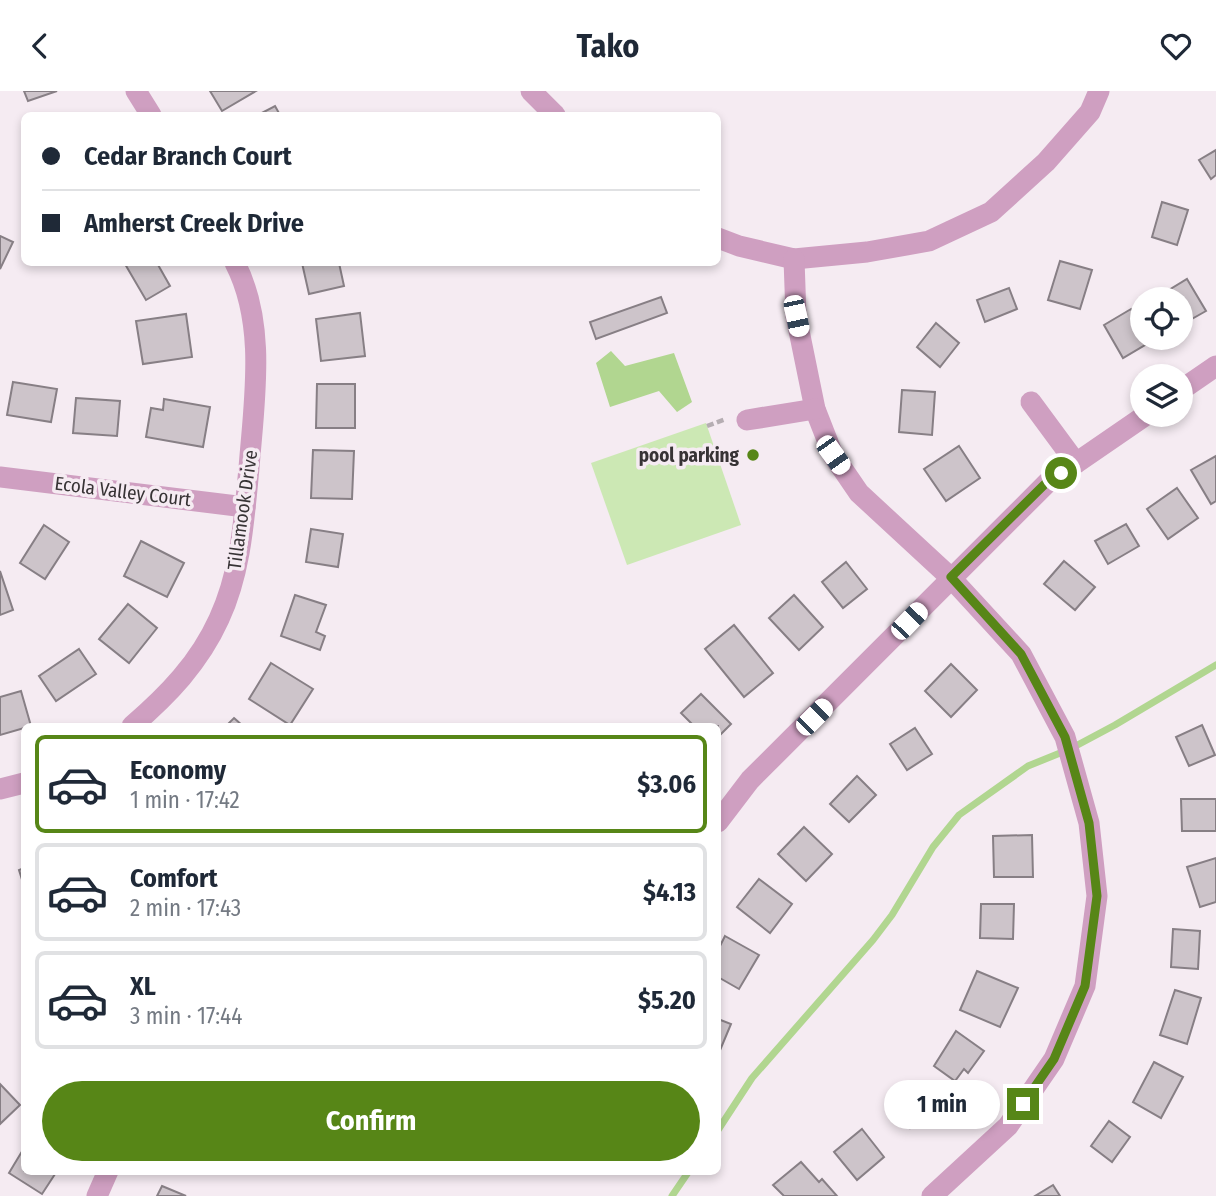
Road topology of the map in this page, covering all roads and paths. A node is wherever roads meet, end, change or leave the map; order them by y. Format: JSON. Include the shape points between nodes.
{"nodes":[{"id":1,"x":136,"y":91,"type":"edge"},
{"id":2,"x":531,"y":91,"type":"edge"},
{"id":3,"x":1099,"y":91,"type":"edge"},
{"id":4,"x":149,"y":112,"type":"edge"},
{"id":5,"x":552,"y":112,"type":"edge"},
{"id":6,"x":721,"y":238,"type":"edge"},
{"id":7,"x":794,"y":259,"type":"junction"},
{"id":8,"x":236,"y":266,"type":"edge"},
{"id":9,"x":1216,"y":366,"type":"edge"},
{"id":10,"x":1193,"y":382,"type":"edge"},
{"id":11,"x":1031,"y":402,"type":"dead end"},
{"id":12,"x":815,"y":408,"type":"junction"},
{"id":13,"x":747,"y":420,"type":"dead end"},
{"id":14,"x":720,"y":421,"type":"dead end"},
{"id":15,"x":707,"y":426,"type":"dead end"},
{"id":16,"x":1130,"y":426,"type":"edge"},
{"id":17,"x":1076,"y":463,"type":"junction"},
{"id":18,"x":0,"y":477,"type":"edge"},
{"id":19,"x":245,"y":507,"type":"junction"},
{"id":20,"x":951,"y":577,"type":"junction"},
{"id":21,"x":136,"y":723,"type":"edge"},
{"id":22,"x":21,"y":784,"type":"edge"},
{"id":23,"x":0,"y":789,"type":"edge"},
{"id":24,"x":721,"y":818,"type":"edge"},
{"id":25,"x":106,"y":1175,"type":"edge"},
{"id":26,"x":97,"y":1196,"type":"edge"},
{"id":27,"x":932,"y":1196,"type":"edge"}],
"edges":[{"from":1,"to":4,"type":"street"},
{"from":2,"to":5,"type":"street"},
{"from":3,"to":7,"type":"street","via":[[1090,112],[1046,162],[990,212],[929,241]]},
{"from":6,"to":7,"type":"street"},
{"from":7,"to":12,"type":"street","via":[[796,316]]},
{"from":8,"to":19,"type":"street","name":"Tillamook Drive","via":[[253,324],[257,376]]},
{"from":9,"to":10,"type":"street"},
{"from":11,"to":17,"type":"street"},
{"from":12,"to":13,"type":"street"},
{"from":12,"to":20,"type":"street","via":[[833,455],[859,493]]},
{"from":14,"to":15,"type":"path"},
{"from":16,"to":17,"type":"street"},
{"from":17,"to":20,"type":"street","via":[[1046,483]]},
{"from":18,"to":19,"type":"street","name":"Ecola Valley Court"},
{"from":19,"to":21,"type":"street","name":"Tillamook Drive","via":[[239,559],[220,618],[195,663]]},
{"from":20,"to":24,"type":"street","via":[[750,780]]},
{"from":20,"to":27,"type":"street","via":[[1021,654],[1065,737],[1089,823],[1097,896],[1085,986],[1054,1059],[1008,1126]]},
{"from":22,"to":23,"type":"street"},
{"from":25,"to":26,"type":"street"}]}
